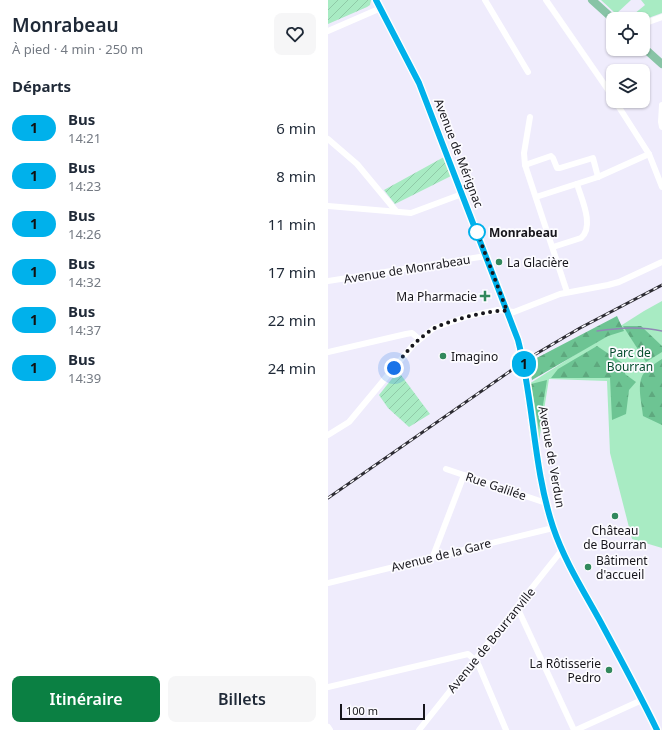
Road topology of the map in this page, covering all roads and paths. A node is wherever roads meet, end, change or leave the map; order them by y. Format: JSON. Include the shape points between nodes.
{"nodes":[{"id":1,"x":376,"y":0,"type":"edge"},
{"id":2,"x":485,"y":0,"type":"edge"},
{"id":3,"x":546,"y":0,"type":"edge"},
{"id":4,"x":592,"y":0,"type":"edge"},
{"id":5,"x":381,"y":8,"type":"junction"},
{"id":6,"x":606,"y":13,"type":"edge"},
{"id":7,"x":662,"y":17,"type":"edge"},
{"id":8,"x":650,"y":21,"type":"edge"},
{"id":9,"x":328,"y":31,"type":"edge"},
{"id":10,"x":650,"y":53,"type":"edge"},
{"id":11,"x":662,"y":64,"type":"edge"},
{"id":12,"x":528,"y":72,"type":"dead end"},
{"id":13,"x":606,"y":88,"type":"edge"},
{"id":14,"x":662,"y":105,"type":"edge"},
{"id":15,"x":619,"y":108,"type":"edge"},
{"id":16,"x":530,"y":117,"type":"dead end"},
{"id":17,"x":662,"y":127,"type":"edge"},
{"id":18,"x":328,"y":139,"type":"edge"},
{"id":19,"x":649,"y":154,"type":"junction"},
{"id":20,"x":525,"y":165,"type":"junction"},
{"id":21,"x":598,"y":177,"type":"junction"},
{"id":22,"x":577,"y":184,"type":"junction"},
{"id":23,"x":662,"y":187,"type":"edge"},
{"id":24,"x":462,"y":194,"type":"junction"},
{"id":25,"x":536,"y":197,"type":"junction"},
{"id":26,"x":328,"y":206,"type":"edge"},
{"id":27,"x":396,"y":211,"type":"junction"},
{"id":28,"x":553,"y":247,"type":"junction"},
{"id":29,"x":486,"y":256,"type":"junction"},
{"id":30,"x":662,"y":262,"type":"edge"},
{"id":31,"x":328,"y":281,"type":"edge"},
{"id":32,"x":567,"y":292,"type":"junction"},
{"id":33,"x":507,"y":311,"type":"junction"},
{"id":34,"x":419,"y":339,"type":"junction"},
{"id":35,"x":328,"y":352,"type":"edge"},
{"id":36,"x":328,"y":435,"type":"edge"},
{"id":37,"x":446,"y":469,"type":"dead end"},
{"id":38,"x":464,"y":475,"type":"junction"},
{"id":39,"x":546,"y":503,"type":"junction"},
{"id":40,"x":553,"y":528,"type":"junction"},
{"id":41,"x":562,"y":550,"type":"junction"},
{"id":42,"x":433,"y":556,"type":"junction"},
{"id":43,"x":328,"y":583,"type":"edge"},
{"id":44,"x":517,"y":607,"type":"junction"},
{"id":45,"x":475,"y":660,"type":"junction"},
{"id":46,"x":328,"y":687,"type":"edge"},
{"id":47,"x":642,"y":700,"type":"junction"},
{"id":48,"x":328,"y":727,"type":"edge"},
{"id":49,"x":330,"y":730,"type":"edge"},
{"id":50,"x":419,"y":730,"type":"edge"},
{"id":51,"x":506,"y":730,"type":"edge"},
{"id":52,"x":576,"y":730,"type":"edge"},
{"id":53,"x":657,"y":730,"type":"edge"}],
"edges":[{"from":1,"to":5,"type":"main road","name":"Avenue de Mérignac"},
{"from":2,"to":12,"type":"street"},
{"from":3,"to":13,"type":"street"},
{"from":4,"to":6,"type":"main road"},
{"from":5,"to":9,"type":"street"},
{"from":5,"to":24,"type":"main road","name":"Avenue de Mérignac","via":[[416,76]]},
{"from":7,"to":8,"type":"street"},
{"from":10,"to":11,"type":"main road"},
{"from":14,"to":17,"type":"street"},
{"from":15,"to":19,"type":"street"},
{"from":16,"to":20,"type":"street","via":[[524,153]]},
{"from":18,"to":27,"type":"street","via":[[357,164]]},
{"from":19,"to":21,"type":"street"},
{"from":19,"to":23,"type":"street"},
{"from":20,"to":21,"type":"street","via":[[551,156],[557,168],[560,168],[593,158]]},
{"from":20,"to":25,"type":"street"},
{"from":21,"to":22,"type":"street"},
{"from":22,"to":25,"type":"street"},
{"from":22,"to":28,"type":"street","via":[[588,219],[584,235]]},
{"from":24,"to":27,"type":"street","via":[[411,212]]},
{"from":24,"to":29,"type":"main road","name":"Avenue de Mérignac"},
{"from":25,"to":28,"type":"street"},
{"from":26,"to":27,"type":"street"},
{"from":28,"to":32,"type":"street"},
{"from":29,"to":31,"type":"street","name":"Avenue de Monrabeau"},
{"from":29,"to":33,"type":"main road","name":"Avenue de Mérignac"},
{"from":30,"to":32,"type":"street","via":[[608,285]]},
{"from":32,"to":33,"type":"street","via":[[514,312]]},
{"from":33,"to":34,"type":"street","via":[[498,310],[469,316],[434,328]]},
{"from":33,"to":39,"type":"main road","name":"Avenue de Verdun","via":[[524,364],[536,453]]},
{"from":34,"to":35,"type":"street","via":[[412,333]]},
{"from":34,"to":36,"type":"street","via":[[349,422]]},
{"from":37,"to":38,"type":"street","name":"Rue Galilée"},
{"from":38,"to":39,"type":"street","name":"Rue Galilée"},
{"from":38,"to":42,"type":"street"},
{"from":39,"to":40,"type":"main road","name":"Avenue de Verdun"},
{"from":40,"to":41,"type":"main road","name":"Avenue de Verdun"},
{"from":40,"to":42,"type":"street","name":"Avenue de la Gare"},
{"from":41,"to":44,"type":"street","name":"Avenue de Bourranville"},
{"from":41,"to":47,"type":"main road","name":"Avenue de Verdun"},
{"from":42,"to":43,"type":"street","name":"Avenue de la Gare"},
{"from":44,"to":45,"type":"street","name":"Avenue de Bourranville"},
{"from":44,"to":52,"type":"street"},
{"from":45,"to":46,"type":"street","via":[[468,654]]},
{"from":45,"to":50,"type":"street","name":"Avenue de Bourranville"},
{"from":45,"to":51,"type":"street"},
{"from":47,"to":52,"type":"street"},
{"from":47,"to":53,"type":"main road","name":"Avenue de Verdun"},
{"from":48,"to":49,"type":"street"}]}
